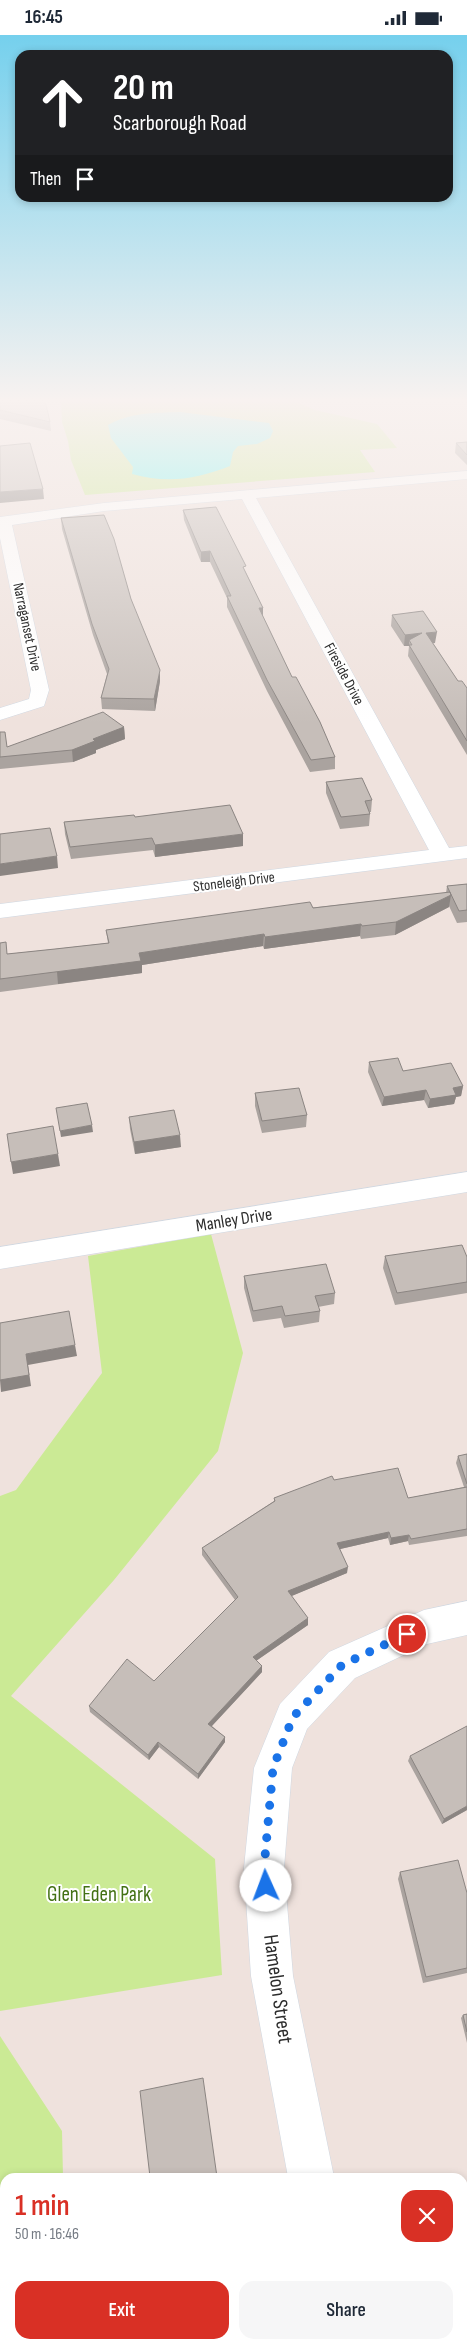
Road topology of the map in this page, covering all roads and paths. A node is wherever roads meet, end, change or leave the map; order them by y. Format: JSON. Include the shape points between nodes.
{"nodes":[{"id":1,"x":97,"y":508,"type":"edge"},
{"id":2,"x":254,"y":508,"type":"edge"},
{"id":3,"x":2,"y":521,"type":"edge"},
{"id":4,"x":0,"y":714,"type":"edge"},
{"id":5,"x":467,"y":852,"type":"edge"},
{"id":6,"x":442,"y":855,"type":"junction"},
{"id":7,"x":0,"y":911,"type":"edge"},
{"id":8,"x":467,"y":1182,"type":"edge"},
{"id":9,"x":0,"y":1258,"type":"edge"},
{"id":10,"x":467,"y":1618,"type":"edge"},
{"id":11,"x":310,"y":2173,"type":"edge"}],
"edges":[{"from":1,"to":3,"type":"street"},
{"from":2,"to":6,"type":"street","name":"Fireside Drive"},
{"from":3,"to":4,"type":"street","name":"Narraganset Drive","via":[[40,690],[38,702]]},
{"from":5,"to":6,"type":"street","name":"Stoneleigh Drive"},
{"from":6,"to":7,"type":"street","name":"Stoneleigh Drive"},
{"from":8,"to":9,"type":"street","name":"Manley Drive"},
{"from":10,"to":11,"type":"street","name":"Hamelon Street","via":[[424,1627],[342,1665],[293,1717],[273,1768],[264,1868],[272,1976]]}]}
